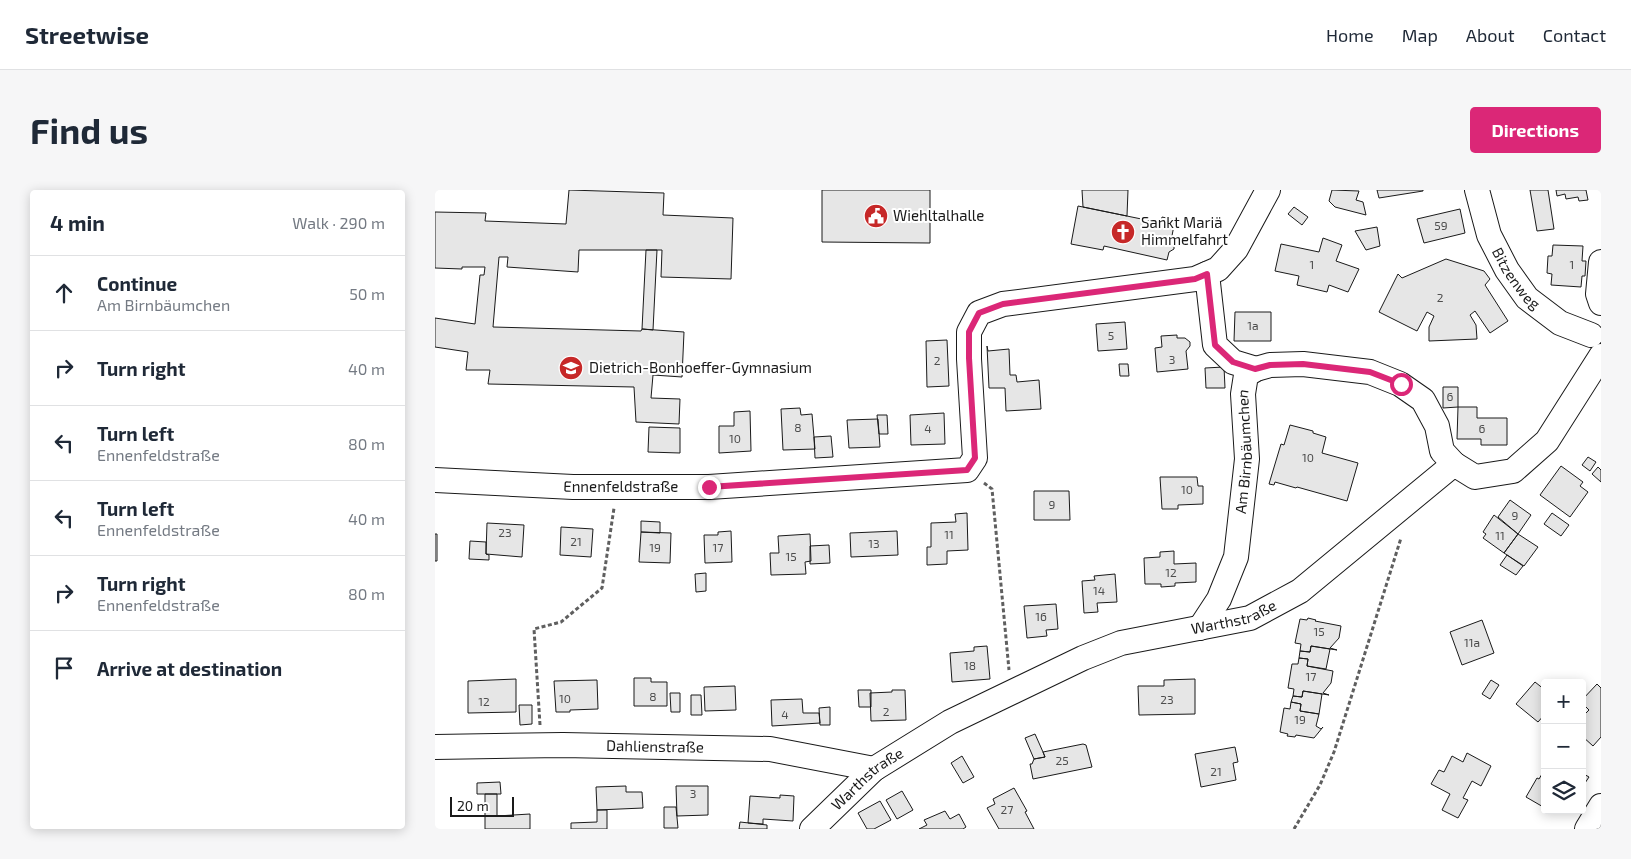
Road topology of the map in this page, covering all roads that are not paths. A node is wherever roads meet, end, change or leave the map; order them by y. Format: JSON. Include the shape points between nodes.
{"nodes":[{"id":1,"x":1268,"y":190,"type":"edge"},
{"id":2,"x":1477,"y":190,"type":"edge"},
{"id":3,"x":1601,"y":262,"type":"edge"},
{"id":4,"x":1207,"y":274,"type":"junction"},
{"id":5,"x":1601,"y":303,"type":"edge"},
{"id":6,"x":1598,"y":342,"type":"edge"},
{"id":7,"x":1255,"y":369,"type":"junction"},
{"id":8,"x":1454,"y":464,"type":"junction"},
{"id":9,"x":435,"y":480,"type":"edge"},
{"id":10,"x":1200,"y":628,"type":"junction"},
{"id":11,"x":435,"y":747,"type":"edge"},
{"id":12,"x":874,"y":769,"type":"junction"},
{"id":13,"x":1601,"y":806,"type":"edge"},
{"id":14,"x":812,"y":829,"type":"edge"},
{"id":15,"x":1587,"y":829,"type":"edge"}],
"edges":[{"from":1,"to":4,"type":"street","via":[[1236,250],[1218,269]]},
{"from":2,"to":6,"type":"street","name":"Bitzenweg","via":[[1489,235],[1507,270],[1527,298],[1561,323]]},
{"from":3,"to":5,"type":"street","via":[[1598,294]]},
{"from":4,"to":7,"type":"street","via":[[1215,345],[1233,362]]},
{"from":4,"to":9,"type":"street","name":"Ennenfeldstraße","via":[[1195,279],[1003,304],[979,313],[969,332],[975,458],[967,470],[709,487],[617,488]]},
{"from":6,"to":8,"type":"street","via":[[1547,441],[1513,470],[1475,477]]},
{"from":7,"to":8,"type":"street","name":"Am Birnbäumchen","via":[[1303,364],[1370,372],[1401,384],[1423,400],[1437,426],[1442,451]]},
{"from":7,"to":10,"type":"street","name":"Am Birnbäumchen","via":[[1246,375],[1243,394],[1247,459],[1236,557],[1219,599]]},
{"from":8,"to":10,"type":"street","name":"Warthstraße","via":[[1300,591],[1250,618]]},
{"from":10,"to":12,"type":"street","name":"Warthstraße","via":[[1121,642],[1083,658],[950,722]]},
{"from":11,"to":12,"type":"street","name":"Dahlienstraße","via":[[542,745],[770,749]]},
{"from":12,"to":14,"type":"street","name":"Warthstraße"},
{"from":13,"to":15,"type":"street"}]}
